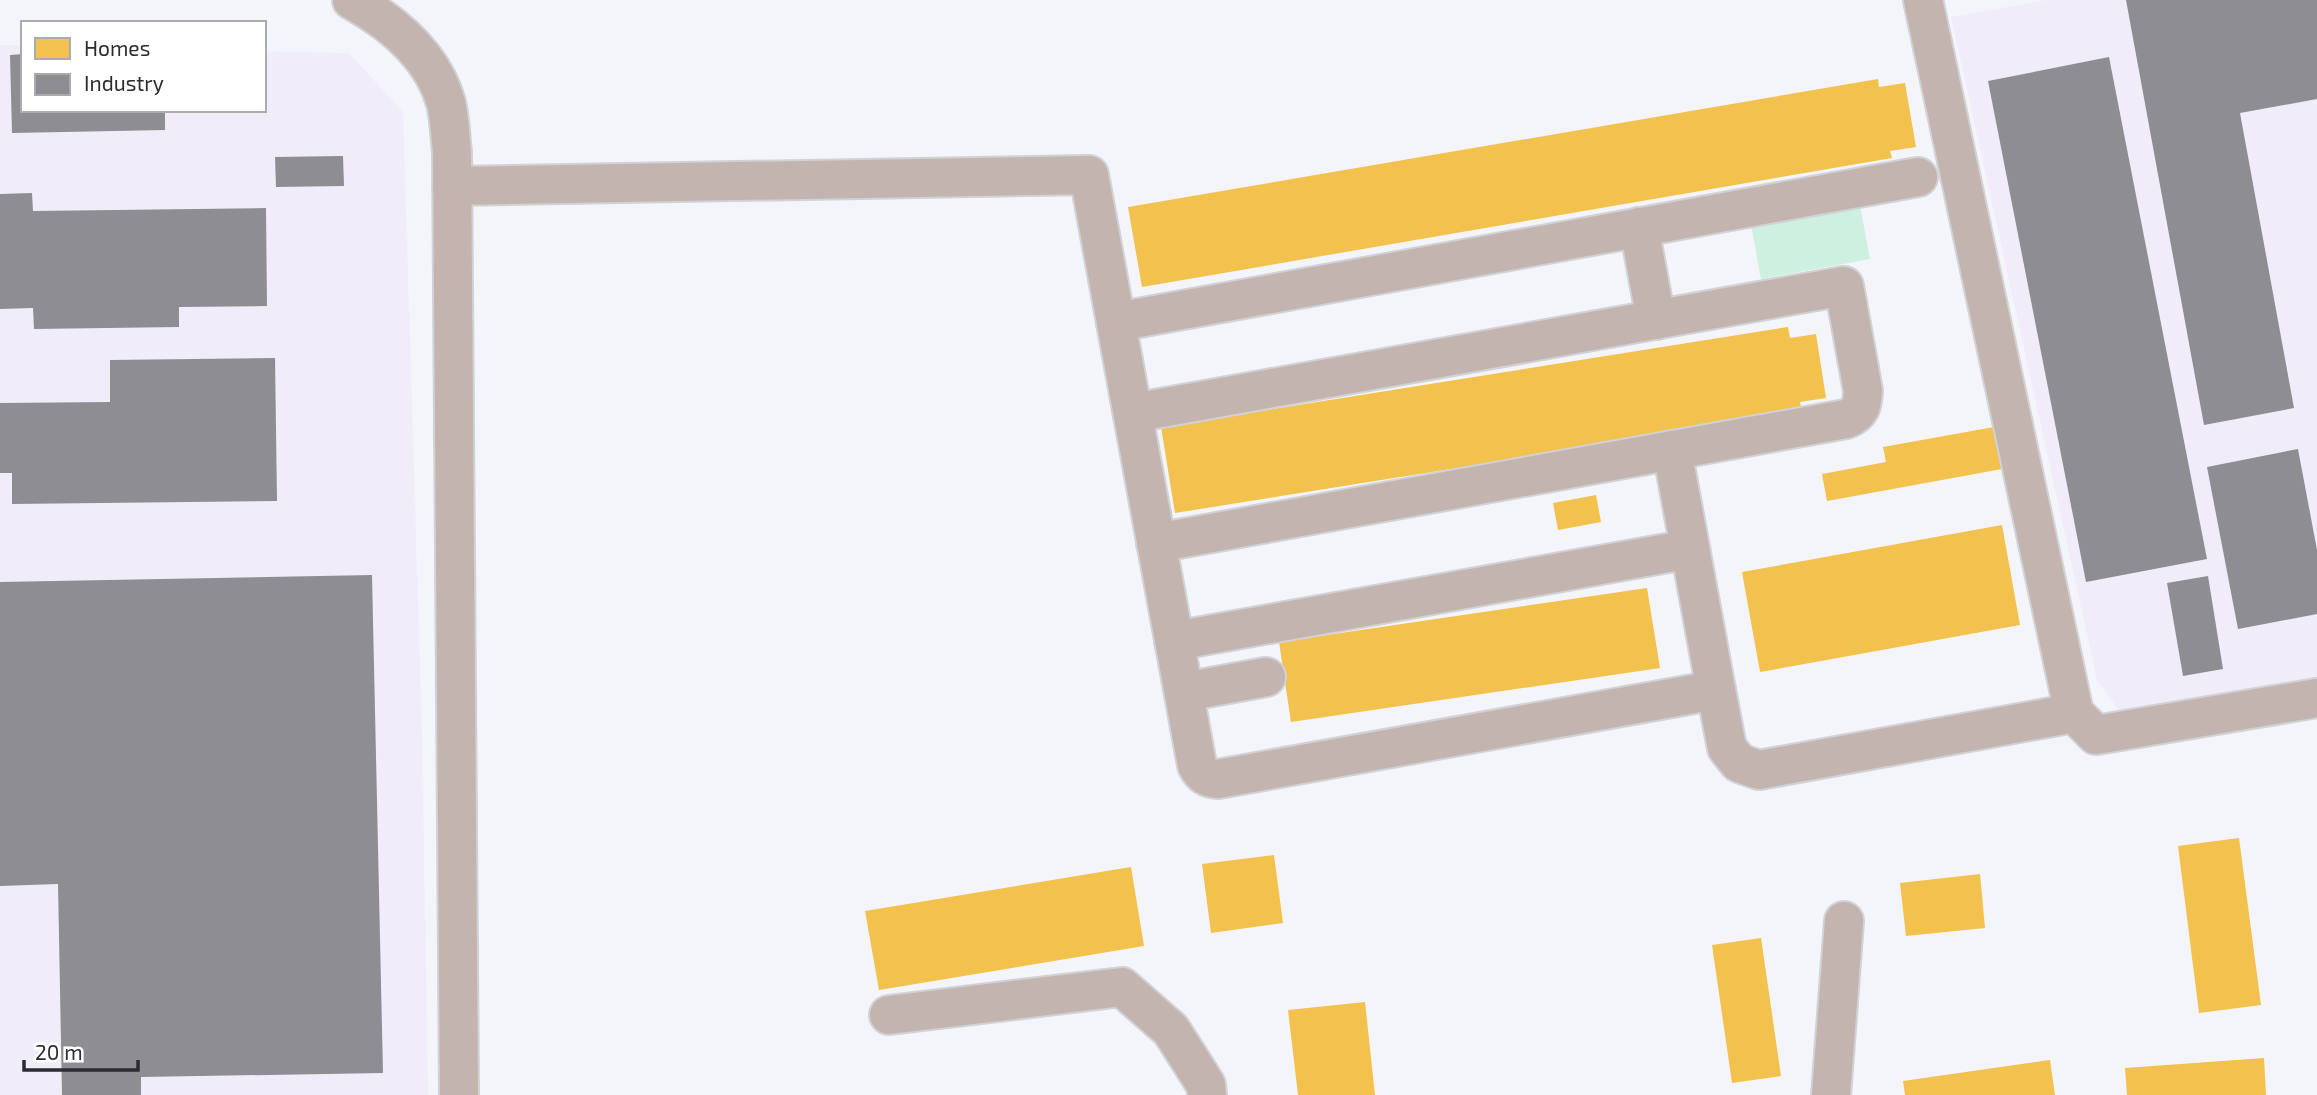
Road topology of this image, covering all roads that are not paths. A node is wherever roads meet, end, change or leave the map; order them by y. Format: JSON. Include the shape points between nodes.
{"nodes":[{"id":1,"x":352,"y":0,"type":"edge"},
{"id":2,"x":1923,"y":0,"type":"edge"},
{"id":3,"x":1918,"y":177,"type":"dead end"},
{"id":4,"x":452,"y":186,"type":"junction"},
{"id":5,"x":1639,"y":228,"type":"junction"},
{"id":6,"x":1656,"y":320,"type":"junction"},
{"id":7,"x":1116,"y":322,"type":"junction"},
{"id":8,"x":1133,"y":413,"type":"junction"},
{"id":9,"x":1672,"y":450,"type":"junction"},
{"id":10,"x":1156,"y":543,"type":"junction"},
{"id":11,"x":1690,"y":549,"type":"junction"},
{"id":12,"x":1174,"y":641,"type":"junction"},
{"id":13,"x":1266,"y":677,"type":"dead end"},
{"id":14,"x":1716,"y":690,"type":"junction"},
{"id":15,"x":1184,"y":692,"type":"junction"},
{"id":16,"x":2317,"y":698,"type":"edge"},
{"id":17,"x":2074,"y":713,"type":"junction"},
{"id":18,"x":1844,"y":921,"type":"dead end"},
{"id":19,"x":889,"y":1015,"type":"dead end"},
{"id":20,"x":459,"y":1095,"type":"edge"},
{"id":21,"x":1207,"y":1095,"type":"edge"},
{"id":22,"x":1831,"y":1095,"type":"edge"}],
"edges":[{"from":1,"to":4,"type":"street","via":[[391,25],[433,72],[446,103]]},
{"from":2,"to":17,"type":"street"},
{"from":3,"to":5,"type":"street"},
{"from":4,"to":7,"type":"street","via":[[1089,175]]},
{"from":4,"to":20,"type":"street"},
{"from":5,"to":6,"type":"street"},
{"from":5,"to":7,"type":"street"},
{"from":6,"to":8,"type":"street"},
{"from":6,"to":9,"type":"street","via":[[1844,286],[1863,391],[1863,406],[1846,419]]},
{"from":7,"to":8,"type":"street"},
{"from":8,"to":10,"type":"street"},
{"from":9,"to":10,"type":"street"},
{"from":9,"to":11,"type":"street"},
{"from":10,"to":12,"type":"street"},
{"from":11,"to":12,"type":"street"},
{"from":11,"to":14,"type":"street"},
{"from":12,"to":15,"type":"street"},
{"from":13,"to":15,"type":"street"},
{"from":14,"to":15,"type":"street","via":[[1218,779],[1201,774],[1197,765]]},
{"from":14,"to":17,"type":"street","via":[[1727,748],[1739,763],[1759,770]]},
{"from":16,"to":17,"type":"street","via":[[2096,735]]},
{"from":18,"to":22,"type":"street"},
{"from":19,"to":21,"type":"street","via":[[1122,987],[1171,1030],[1206,1085]]}]}
